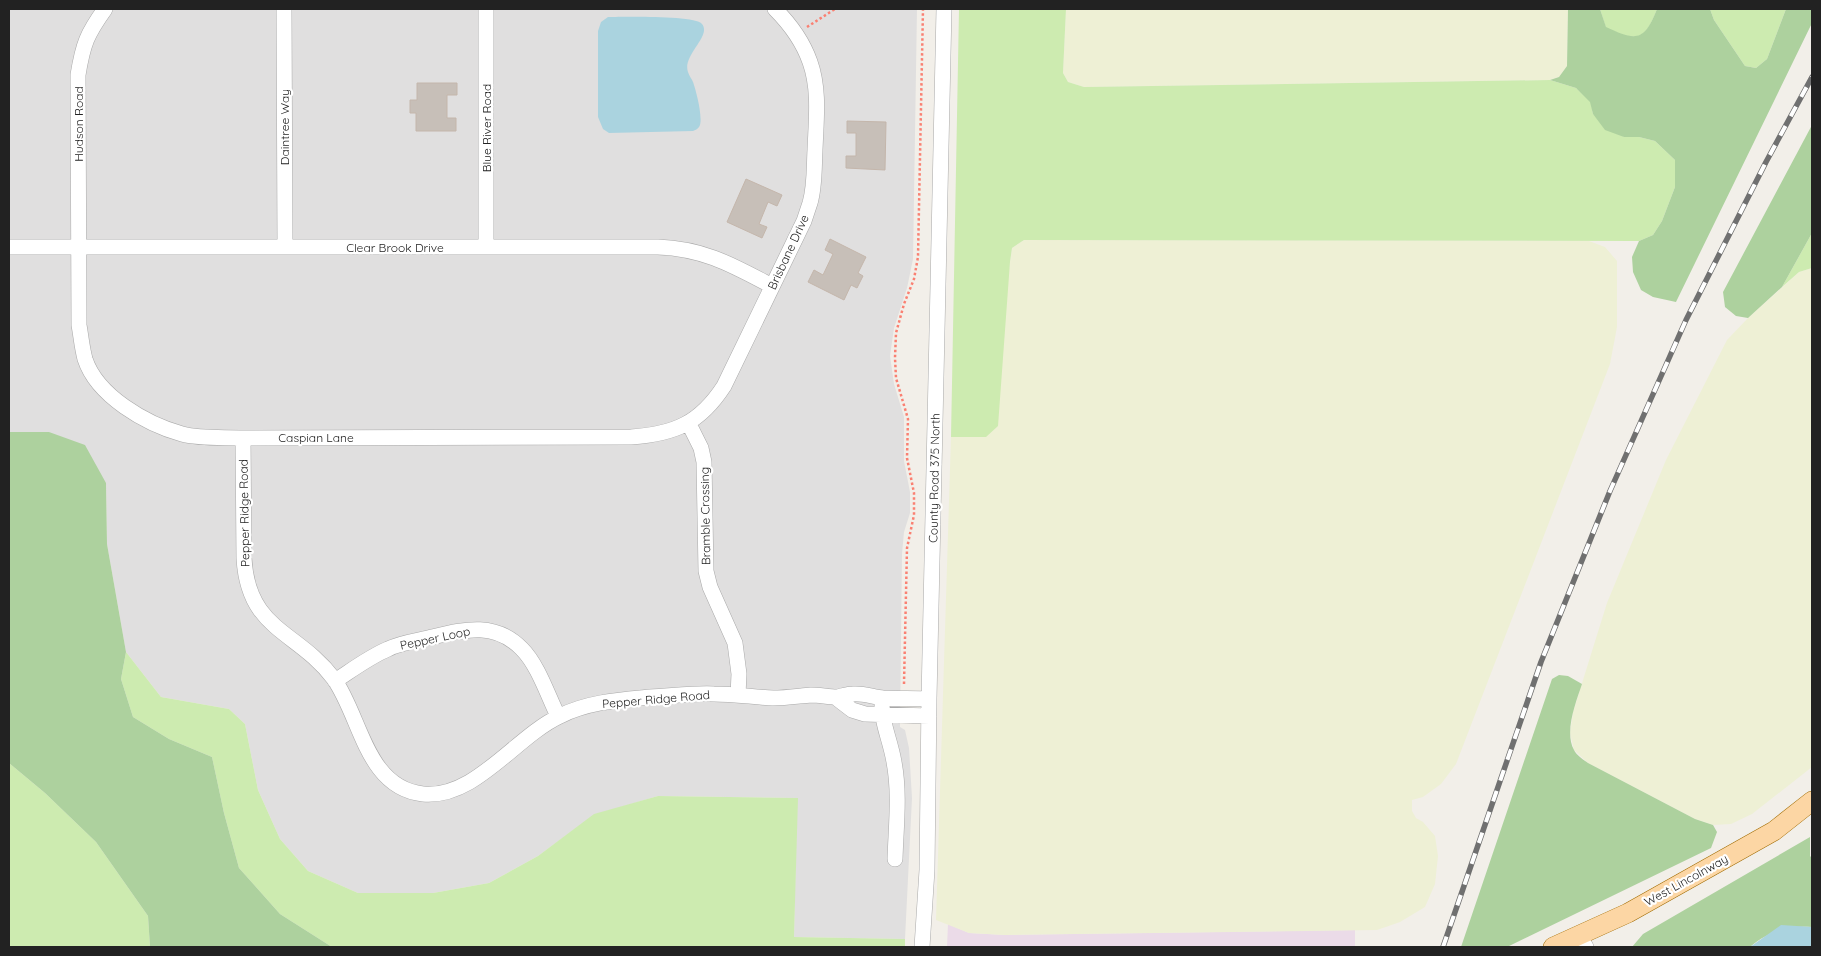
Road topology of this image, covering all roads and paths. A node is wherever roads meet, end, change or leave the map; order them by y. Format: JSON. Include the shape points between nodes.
{"nodes":[{"id":1,"x":105,"y":9,"type":"edge"},
{"id":2,"x":284,"y":9,"type":"edge"},
{"id":3,"x":486,"y":9,"type":"edge"},
{"id":4,"x":775,"y":9,"type":"edge"},
{"id":5,"x":835,"y":9,"type":"edge"},
{"id":6,"x":923,"y":9,"type":"edge"},
{"id":7,"x":944,"y":9,"type":"edge"},
{"id":8,"x":796,"y":34,"type":"junction"},
{"id":9,"x":9,"y":246,"type":"edge"},
{"id":10,"x":78,"y":246,"type":"junction"},
{"id":11,"x":285,"y":246,"type":"junction"},
{"id":12,"x":486,"y":247,"type":"junction"},
{"id":13,"x":772,"y":286,"type":"junction"},
{"id":14,"x":689,"y":424,"type":"junction"},
{"id":15,"x":243,"y":438,"type":"junction"},
{"id":16,"x":335,"y":681,"type":"junction"},
{"id":17,"x":738,"y":695,"type":"junction"},
{"id":18,"x":836,"y":697,"type":"junction"},
{"id":19,"x":882,"y":698,"type":"junction"},
{"id":20,"x":903,"y":698,"type":"junction"},
{"id":21,"x":929,"y":698,"type":"junction"},
{"id":22,"x":881,"y":715,"type":"junction"},
{"id":23,"x":558,"y":716,"type":"junction"},
{"id":24,"x":929,"y":716,"type":"junction"},
{"id":25,"x":1812,"y":801,"type":"edge"},
{"id":26,"x":895,"y":859,"type":"dead end"},
{"id":27,"x":1582,"y":941,"type":"edge"},
{"id":28,"x":922,"y":947,"type":"edge"},
{"id":29,"x":1553,"y":947,"type":"edge"}],
"edges":[{"from":1,"to":10,"type":"street","name":"Hudson Road","via":[[82,49],[78,74]]},
{"from":2,"to":11,"type":"street","name":"Daintree Way"},
{"from":3,"to":12,"type":"street","name":"Blue River Road"},
{"from":4,"to":8,"type":"street","name":"Brisbane Drive"},
{"from":5,"to":8,"type":"path"},
{"from":6,"to":20,"type":"path","via":[[918,257],[896,334],[895,358],[896,378],[908,419],[907,458],[914,493],[914,515],[907,548]]},
{"from":7,"to":21,"type":"street","name":"County Road 375 North"},
{"from":8,"to":13,"type":"street","name":"Brisbane Drive","via":[[811,64],[815,88],[814,179],[804,221]]},
{"from":9,"to":10,"type":"street","name":"Clear Brook Drive"},
{"from":10,"to":11,"type":"street","name":"Clear Brook Drive"},
{"from":10,"to":15,"type":"street","name":"Caspian Lane","via":[[79,325],[86,359],[97,380],[115,400],[156,425],[183,434]]},
{"from":11,"to":12,"type":"street","name":"Clear Brook Drive"},
{"from":12,"to":13,"type":"street","name":"Clear Brook Drive","via":[[681,248],[719,259]]},
{"from":13,"to":14,"type":"street","name":"Brisbane Drive","via":[[724,386]]},
{"from":14,"to":15,"type":"street","name":"Caspian Lane","via":[[662,434],[631,436]]},
{"from":14,"to":17,"type":"street","name":"Bramble Crossing","via":[[704,462],[706,571],[735,643]]},
{"from":15,"to":16,"type":"street","name":"Pepper Ridge Road","via":[[245,574],[252,599],[264,617],[311,655]]},
{"from":16,"to":23,"type":"street","name":"Pepper Loop","via":[[376,654],[402,643],[468,629],[484,629],[498,633],[522,649],[531,660]]},
{"from":16,"to":23,"type":"street","name":"Pepper Ridge Road","via":[[380,769],[391,781],[423,794],[440,794],[470,783]]},
{"from":17,"to":18,"type":"street","name":"Pepper Ridge Road"},
{"from":17,"to":23,"type":"street","name":"Pepper Ridge Road","via":[[690,694],[613,701]]},
{"from":18,"to":19,"type":"street","name":"Pepper Ridge Road","via":[[856,693]]},
{"from":18,"to":22,"type":"street","via":[[852,710]]},
{"from":19,"to":20,"type":"street","name":"Pepper Ridge Road"},
{"from":19,"to":22,"type":"street"},
{"from":20,"to":21,"type":"street","name":"Pepper Ridge Road"},
{"from":21,"to":24,"type":"street","name":"County Road 375 North"},
{"from":22,"to":24,"type":"street"},
{"from":22,"to":26,"type":"street","via":[[896,778]]},
{"from":24,"to":28,"type":"street","name":"County Road 375 North","via":[[927,870]]},
{"from":25,"to":27,"type":"main road","name":"West Lincolnway","via":[[1774,831]]},
{"from":27,"to":29,"type":"main road","name":"West Lincolnway"}]}
